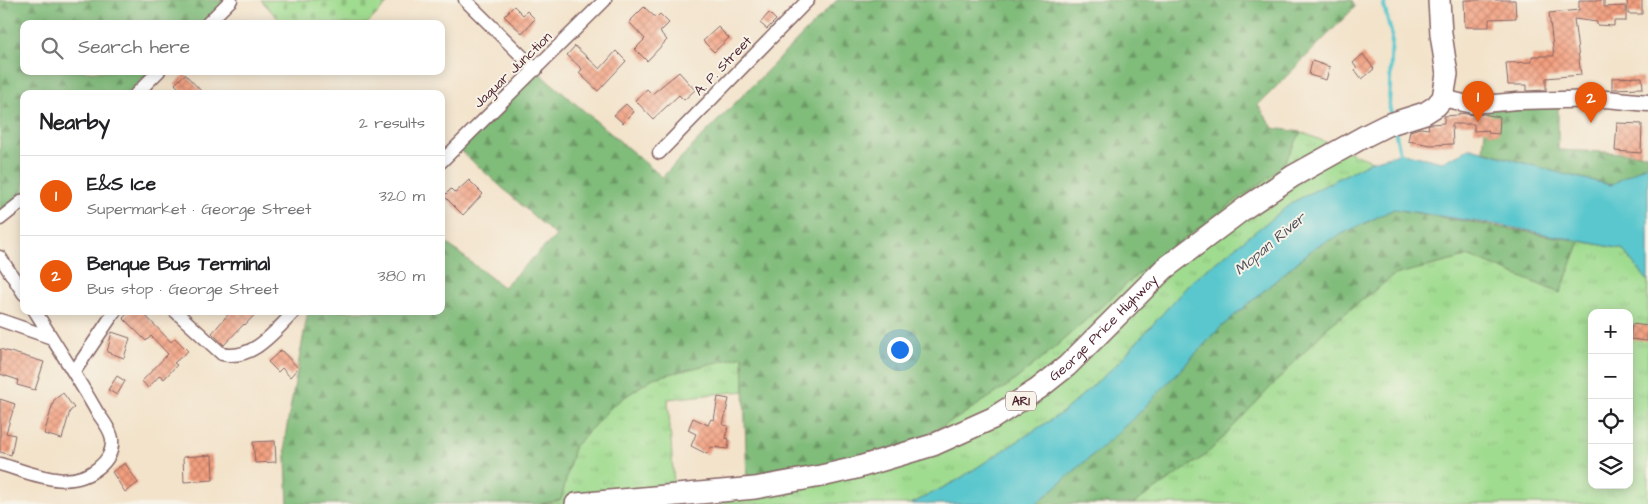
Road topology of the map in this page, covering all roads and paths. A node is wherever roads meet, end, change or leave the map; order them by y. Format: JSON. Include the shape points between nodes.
{"nodes":[{"id":1,"x":231,"y":0,"type":"edge"},
{"id":2,"x":465,"y":0,"type":"edge"},
{"id":3,"x":605,"y":0,"type":"edge"},
{"id":4,"x":808,"y":0,"type":"edge"},
{"id":5,"x":1439,"y":0,"type":"edge"},
{"id":6,"x":211,"y":20,"type":"edge"},
{"id":7,"x":536,"y":70,"type":"junction"},
{"id":8,"x":155,"y":75,"type":"edge"},
{"id":9,"x":140,"y":90,"type":"edge"},
{"id":10,"x":1443,"y":98,"type":"junction"},
{"id":11,"x":1648,"y":103,"type":"edge"},
{"id":12,"x":659,"y":153,"type":"dead end"},
{"id":13,"x":445,"y":158,"type":"edge"},
{"id":14,"x":20,"y":203,"type":"edge"},
{"id":15,"x":0,"y":219,"type":"edge"},
{"id":16,"x":0,"y":257,"type":"edge"},
{"id":17,"x":20,"y":288,"type":"edge"},
{"id":18,"x":38,"y":315,"type":"edge"},
{"id":19,"x":112,"y":315,"type":"edge"},
{"id":20,"x":179,"y":315,"type":"edge"},
{"id":21,"x":291,"y":315,"type":"edge"},
{"id":22,"x":0,"y":320,"type":"edge"},
{"id":23,"x":52,"y":338,"type":"junction"},
{"id":24,"x":74,"y":372,"type":"junction"},
{"id":25,"x":0,"y":464,"type":"edge"},
{"id":26,"x":576,"y":504,"type":"edge"}],
"edges":[{"from":1,"to":6,"type":"street"},
{"from":2,"to":7,"type":"street"},
{"from":3,"to":7,"type":"street","name":"Jaguar Junction"},
{"from":4,"to":12,"type":"street","name":"A. P. Street"},
{"from":5,"to":10,"type":"highway","via":[[1447,74]]},
{"from":7,"to":13,"type":"street","name":"Jaguar Junction"},
{"from":8,"to":9,"type":"street"},
{"from":10,"to":11,"type":"street","via":[[1472,105],[1517,100],[1606,99]]},
{"from":10,"to":26,"type":"highway","name":"George Price Highway","number":"AR1","via":[[1426,113],[1393,123],[1293,176],[1245,208],[1164,270],[1067,366],[1015,404],[972,429],[933,445],[856,468],[781,484]]},
{"from":14,"to":15,"type":"street"},
{"from":16,"to":17,"type":"street"},
{"from":18,"to":23,"type":"street"},
{"from":19,"to":24,"type":"street"},
{"from":20,"to":21,"type":"street","via":[[222,354],[231,356],[258,346]]},
{"from":22,"to":23,"type":"street"},
{"from":23,"to":24,"type":"street"},
{"from":24,"to":25,"type":"street","via":[[112,437],[110,453],[104,464],[89,476],[55,480]]}]}
